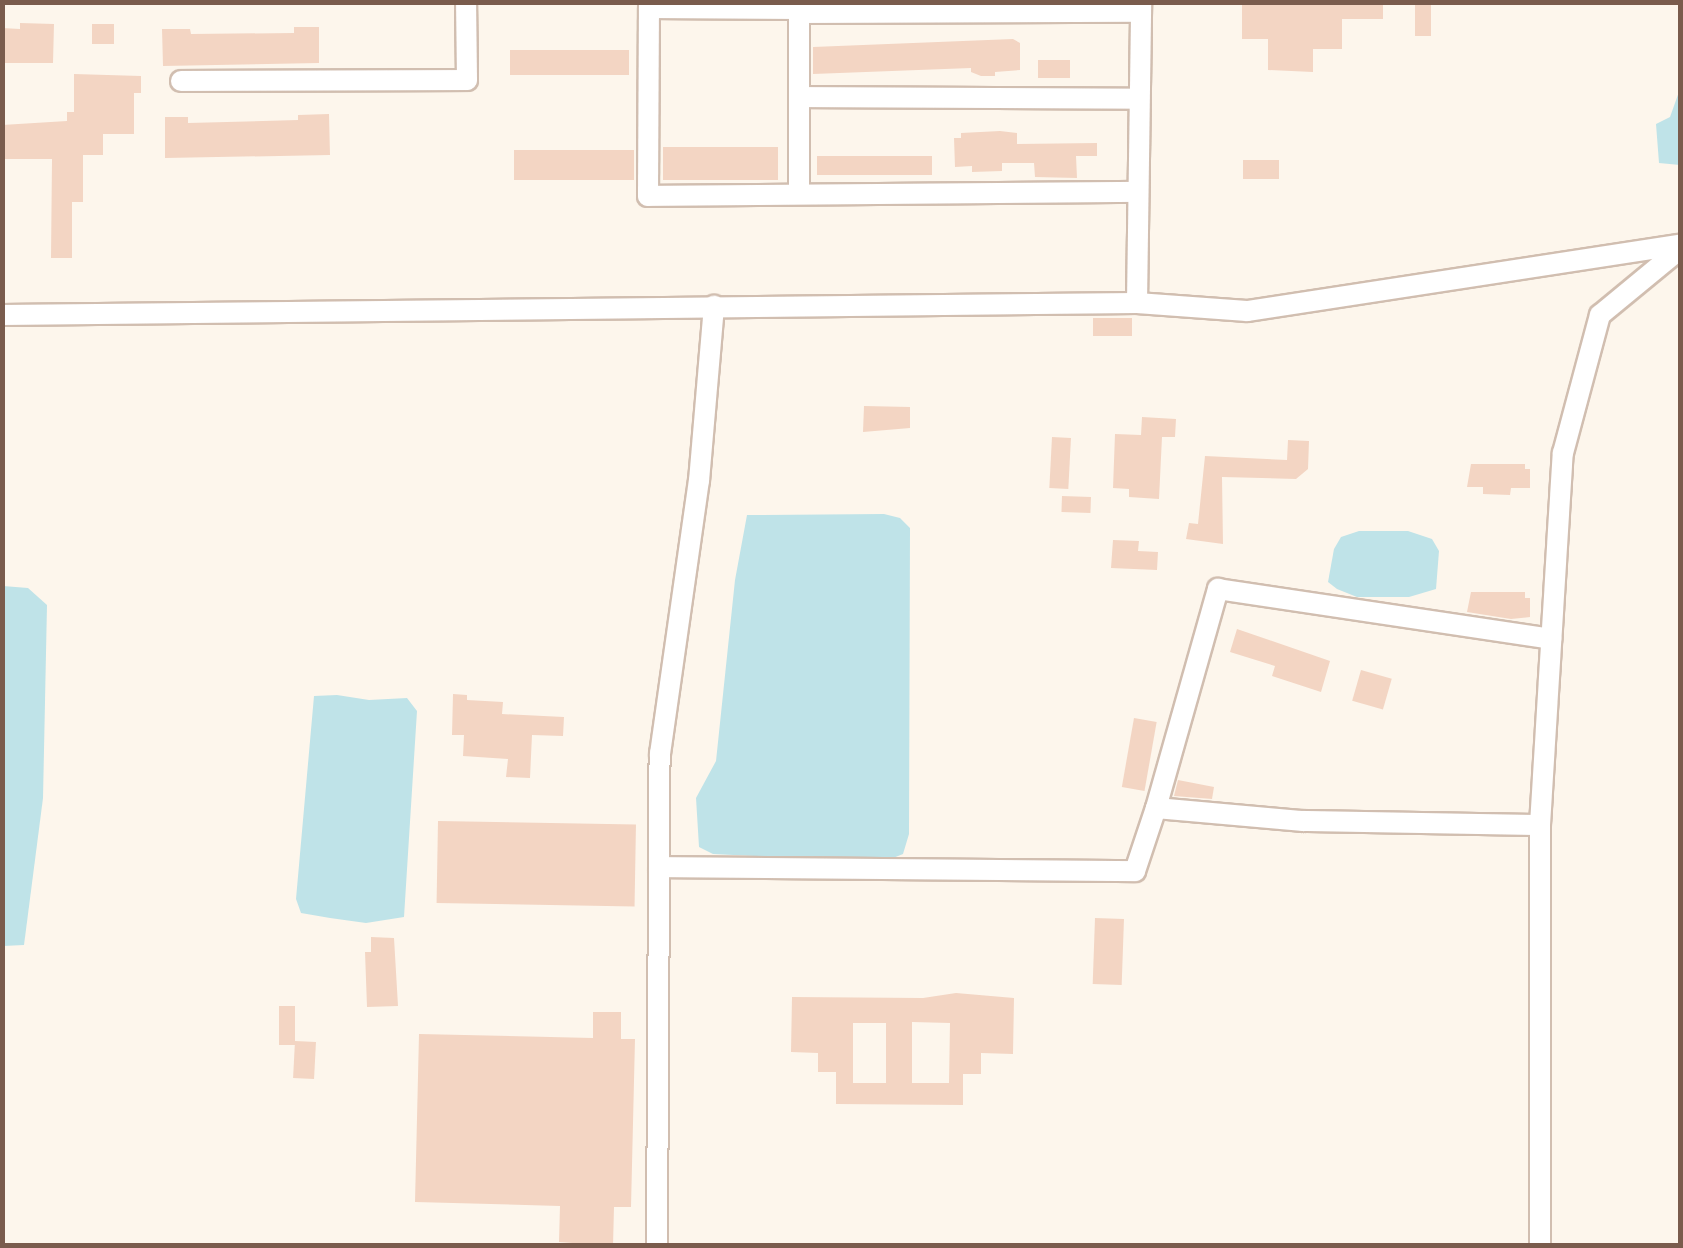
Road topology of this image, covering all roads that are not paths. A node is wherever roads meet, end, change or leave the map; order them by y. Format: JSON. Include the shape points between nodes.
{"nodes":[{"id":1,"x":466,"y":2,"type":"edge"},
{"id":2,"x":649,"y":5,"type":"edge"},
{"id":3,"x":1140,"y":7,"type":"edge"},
{"id":4,"x":799,"y":8,"type":"edge"},
{"id":5,"x":181,"y":81,"type":"dead end"},
{"id":6,"x":799,"y":97,"type":"junction"},
{"id":7,"x":1140,"y":99,"type":"junction"},
{"id":8,"x":799,"y":192,"type":"junction"},
{"id":9,"x":1138,"y":192,"type":"junction"},
{"id":10,"x":1680,"y":247,"type":"edge"},
{"id":11,"x":1137,"y":303,"type":"junction"},
{"id":12,"x":714,"y":306,"type":"junction"},
{"id":13,"x":2,"y":315,"type":"edge"},
{"id":14,"x":1551,"y":639,"type":"junction"},
{"id":15,"x":1156,"y":808,"type":"junction"},
{"id":16,"x":1540,"y":825,"type":"junction"},
{"id":17,"x":659,"y":868,"type":"junction"},
{"id":18,"x":657,"y":1246,"type":"edge"},
{"id":19,"x":1540,"y":1246,"type":"edge"}],
"edges":[{"from":1,"to":5,"type":"street","via":[[466,80]]},
{"from":2,"to":4,"type":"street"},
{"from":2,"to":8,"type":"street","via":[[648,196]]},
{"from":3,"to":4,"type":"street"},
{"from":3,"to":7,"type":"street"},
{"from":4,"to":6,"type":"street"},
{"from":6,"to":7,"type":"street"},
{"from":6,"to":8,"type":"street"},
{"from":7,"to":9,"type":"street"},
{"from":8,"to":9,"type":"street"},
{"from":9,"to":11,"type":"street"},
{"from":10,"to":11,"type":"street","via":[[1248,311]]},
{"from":10,"to":14,"type":"street","via":[[1600,316],[1563,453]]},
{"from":11,"to":12,"type":"street"},
{"from":12,"to":13,"type":"street"},
{"from":12,"to":17,"type":"street","via":[[699,481],[660,754]]},
{"from":14,"to":15,"type":"street","via":[[1218,589]]},
{"from":14,"to":16,"type":"street"},
{"from":15,"to":16,"type":"street","via":[[1303,821]]},
{"from":15,"to":17,"type":"street","via":[[1135,871]]},
{"from":16,"to":19,"type":"street"},
{"from":17,"to":18,"type":"street"}]}
